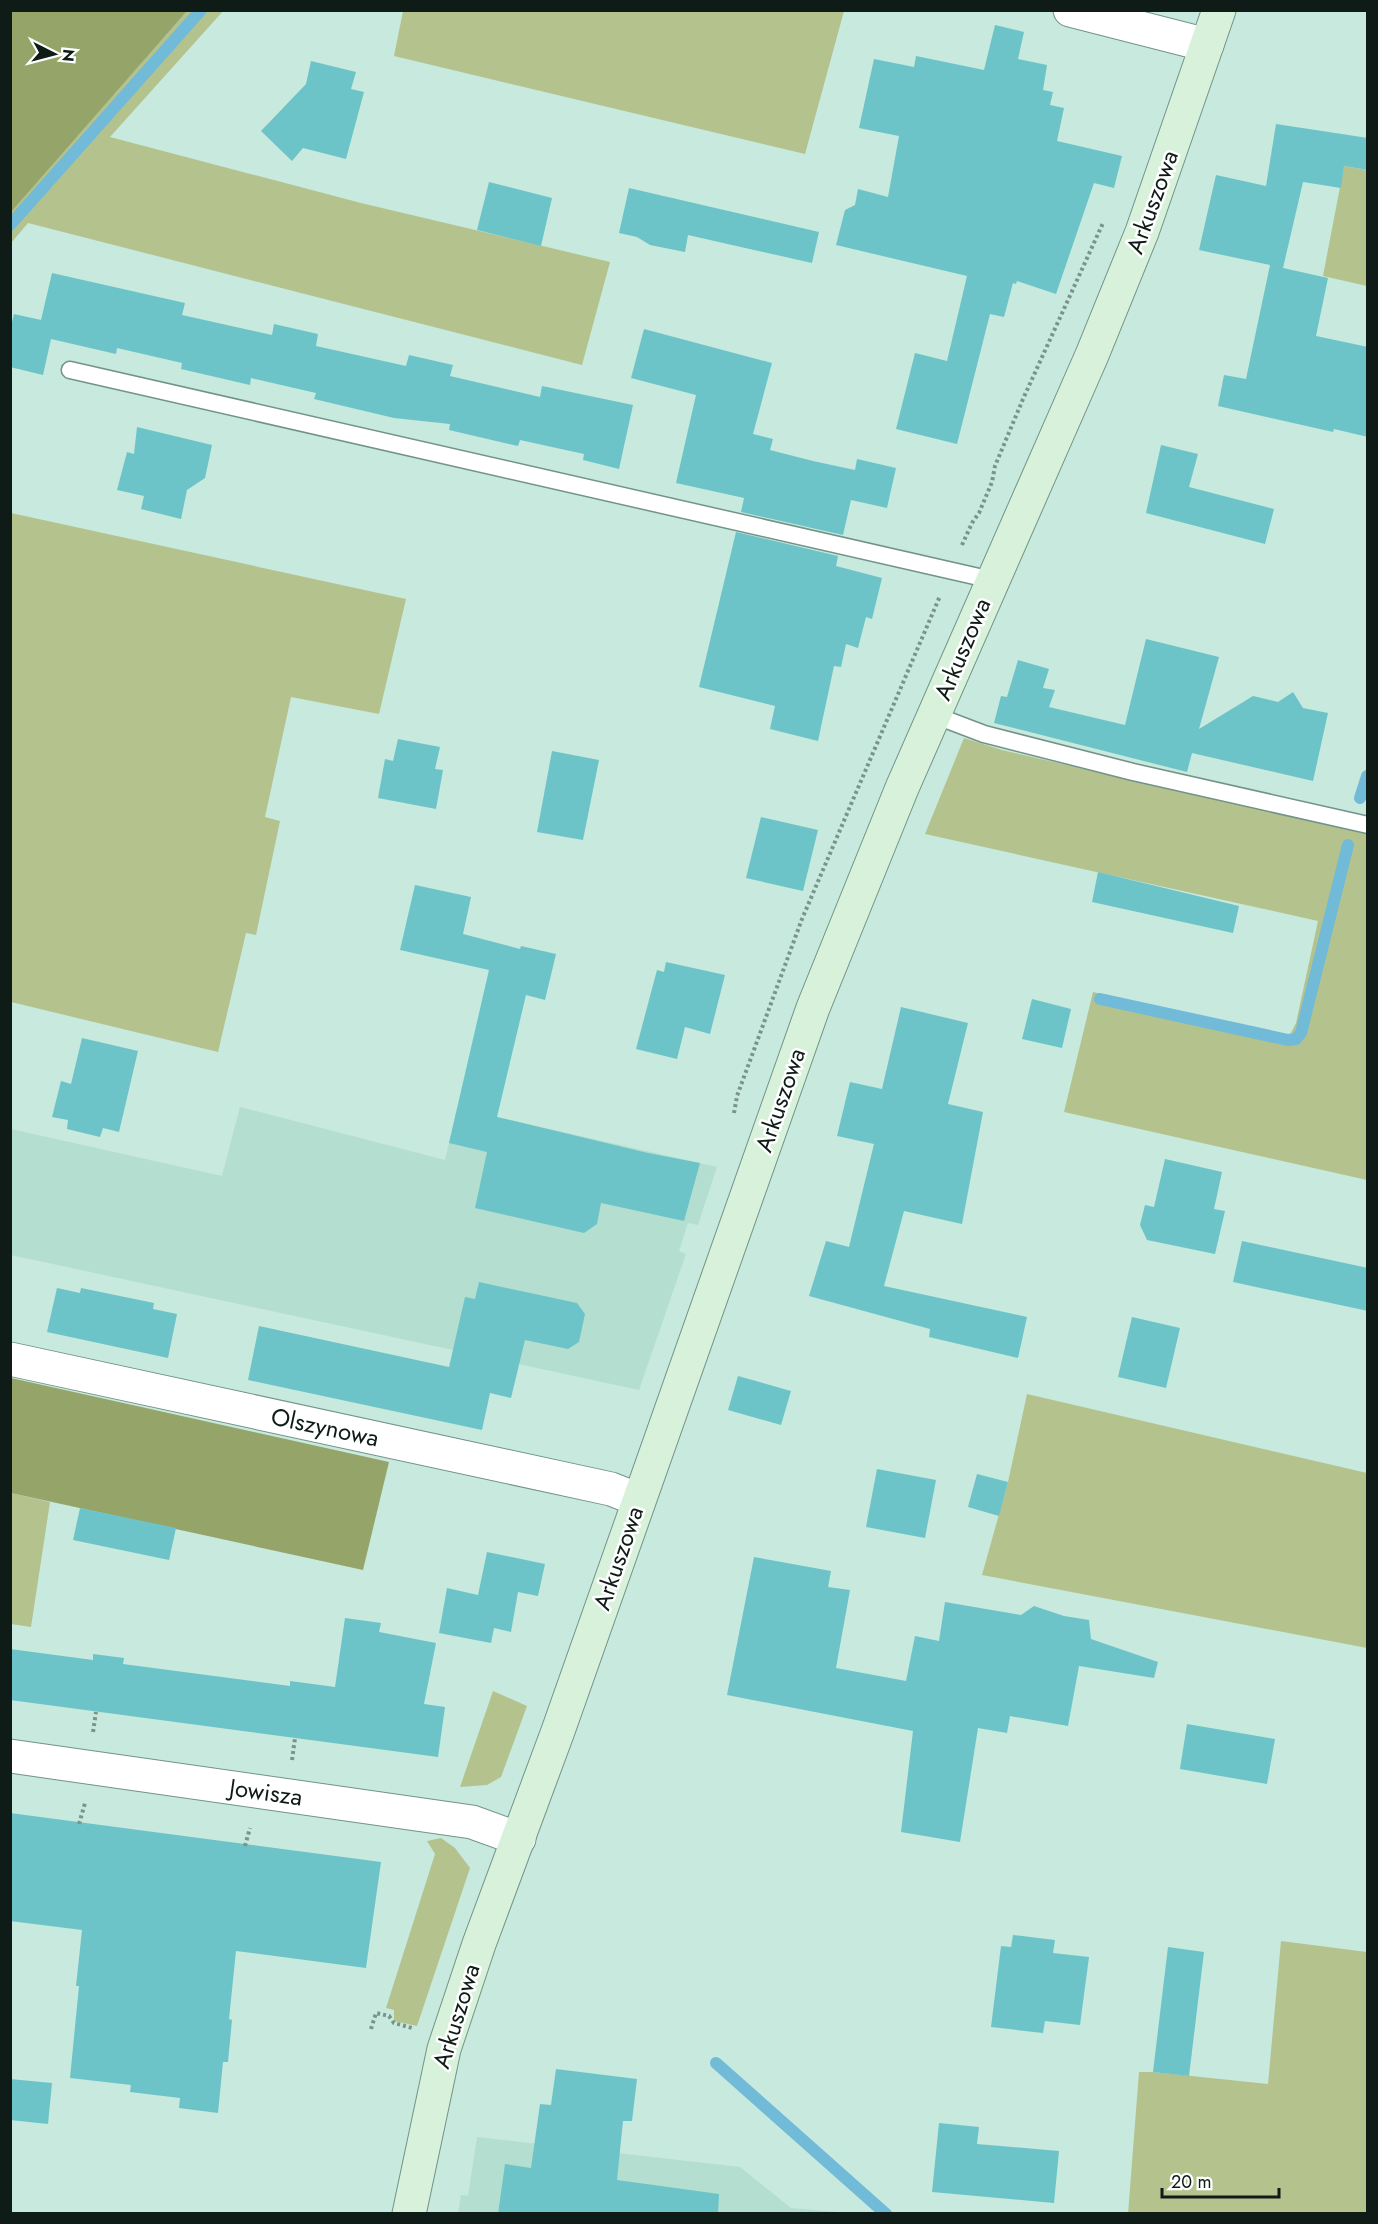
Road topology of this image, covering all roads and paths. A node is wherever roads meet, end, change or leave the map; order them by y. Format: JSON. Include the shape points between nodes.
{"nodes":[{"id":1,"x":1070,"y":10,"type":"edge"},
{"id":2,"x":1218,"y":10,"type":"edge"},
{"id":3,"x":1207,"y":45,"type":"junction"},
{"id":4,"x":70,"y":370,"type":"dead end"},
{"id":5,"x":992,"y":580,"type":"junction"},
{"id":6,"x":934,"y":715,"type":"junction"},
{"id":7,"x":1368,"y":825,"type":"edge"},
{"id":8,"x":10,"y":1359,"type":"edge"},
{"id":9,"x":639,"y":1500,"type":"junction"},
{"id":10,"x":295,"y":1738,"type":"dead end"},
{"id":11,"x":10,"y":1756,"type":"edge"},
{"id":12,"x":291,"y":1770,"type":"dead end"},
{"id":13,"x":519,"y":1839,"type":"junction"},
{"id":14,"x":371,"y":2030,"type":"dead end"},
{"id":15,"x":422,"y":2030,"type":"dead end"},
{"id":16,"x":409,"y":2214,"type":"edge"}],
"edges":[{"from":1,"to":3,"type":"street"},
{"from":2,"to":3,"type":"main road","name":"Arkuszowa"},
{"from":3,"to":5,"type":"main road","name":"Arkuszowa","via":[[1142,232]]},
{"from":4,"to":5,"type":"lane"},
{"from":5,"to":6,"type":"main road","name":"Arkuszowa"},
{"from":6,"to":7,"type":"lane","via":[[984,734],[1133,772]]},
{"from":6,"to":9,"type":"main road","name":"Arkuszowa","via":[[813,1008]]},
{"from":8,"to":9,"type":"street","name":"Olszynowa","via":[[611,1489]]},
{"from":9,"to":13,"type":"main road","name":"Arkuszowa"},
{"from":10,"to":12,"type":"path"},
{"from":11,"to":13,"type":"street","name":"Jowisza","via":[[472,1822]]},
{"from":13,"to":16,"type":"main road","name":"Arkuszowa","via":[[444,2049]]},
{"from":14,"to":15,"type":"path","via":[[376,2013],[388,2016],[394,2023]]}]}
